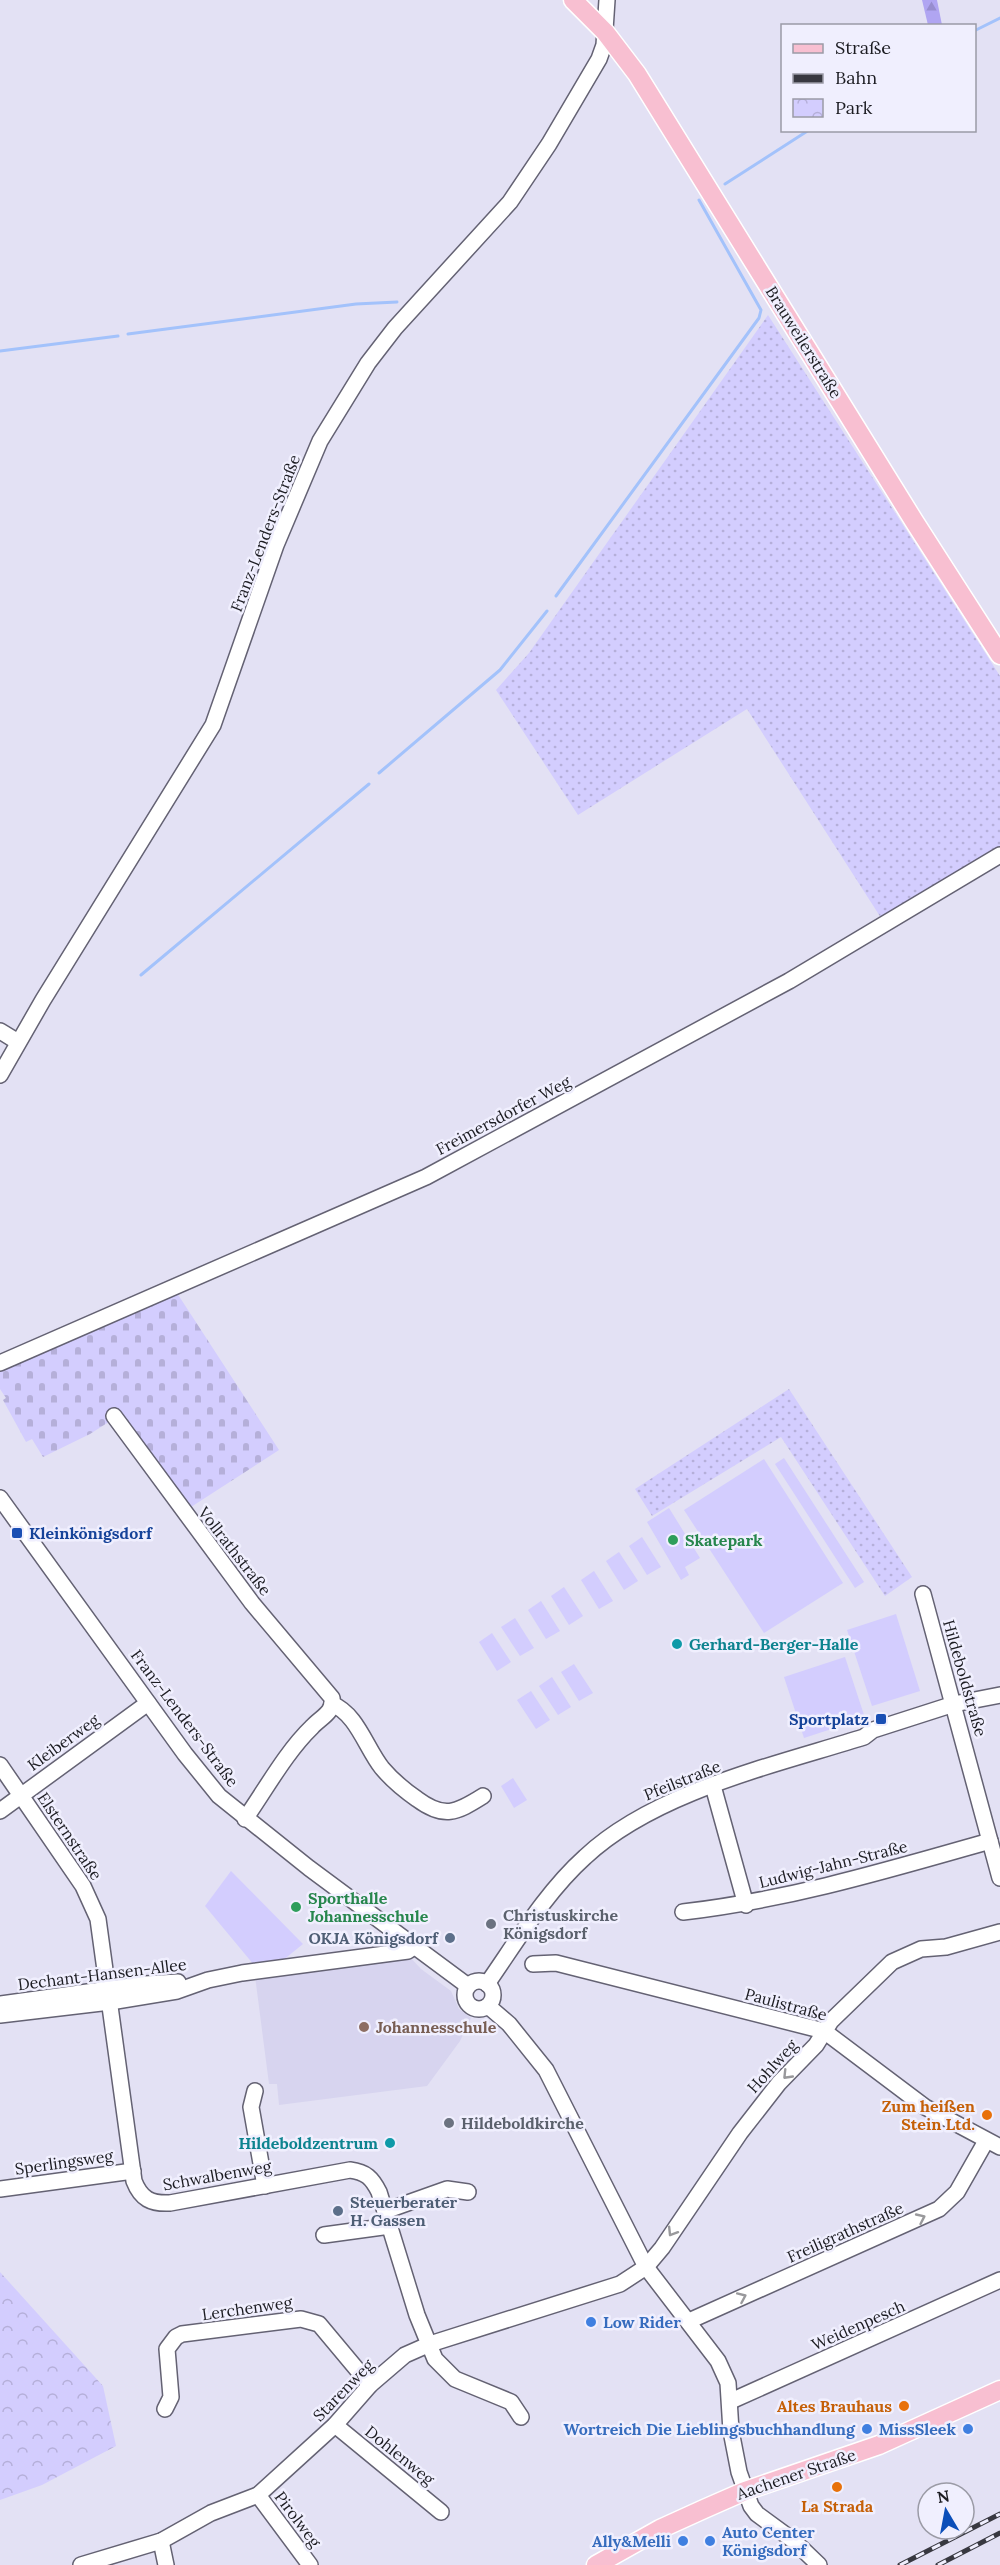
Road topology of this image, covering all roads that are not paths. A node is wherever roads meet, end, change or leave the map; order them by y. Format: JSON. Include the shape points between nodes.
{"nodes":[{"id":1,"x":574,"y":0,"type":"edge"},
{"id":2,"x":599,"y":0,"type":"edge"},
{"id":3,"x":607,"y":0,"type":"edge"},
{"id":4,"x":605,"y":32,"type":"junction"},
{"id":5,"x":1000,"y":655,"type":"edge"},
{"id":6,"x":1000,"y":855,"type":"edge"},
{"id":7,"x":0,"y":1031,"type":"edge"},
{"id":8,"x":18,"y":1042,"type":"junction"},
{"id":9,"x":0,"y":1075,"type":"edge"},
{"id":10,"x":0,"y":1363,"type":"edge"},
{"id":11,"x":114,"y":1416,"type":"dead end"},
{"id":12,"x":0,"y":1498,"type":"edge"},
{"id":13,"x":923,"y":1594,"type":"dead end"},
{"id":14,"x":1000,"y":1695,"type":"edge"},
{"id":15,"x":148,"y":1703,"type":"junction"},
{"id":16,"x":332,"y":1704,"type":"junction"},
{"id":17,"x":954,"y":1704,"type":"junction"},
{"id":18,"x":0,"y":1765,"type":"edge"},
{"id":19,"x":713,"y":1786,"type":"junction"},
{"id":20,"x":21,"y":1795,"type":"junction"},
{"id":21,"x":483,"y":1796,"type":"dead end"},
{"id":22,"x":0,"y":1811,"type":"edge"},
{"id":23,"x":245,"y":1819,"type":"junction"},
{"id":24,"x":990,"y":1841,"type":"junction"},
{"id":25,"x":1000,"y":1878,"type":"edge"},
{"id":26,"x":746,"y":1905,"type":"junction"},
{"id":27,"x":683,"y":1912,"type":"dead end"},
{"id":28,"x":1000,"y":1932,"type":"edge"},
{"id":29,"x":415,"y":1946,"type":"junction"},
{"id":30,"x":533,"y":1964,"type":"dead end"},
{"id":31,"x":487,"y":1984,"type":"junction"},
{"id":32,"x":468,"y":1986,"type":"junction"},
{"id":33,"x":109,"y":1996,"type":"junction"},
{"id":34,"x":0,"y":2004,"type":"edge"},
{"id":35,"x":488,"y":2006,"type":"junction"},
{"id":36,"x":0,"y":2014,"type":"edge"},
{"id":37,"x":824,"y":2031,"type":"junction"},
{"id":38,"x":255,"y":2091,"type":"dead end"},
{"id":39,"x":993,"y":2144,"type":"edge"},
{"id":40,"x":133,"y":2171,"type":"junction"},
{"id":41,"x":265,"y":2186,"type":"junction"},
{"id":42,"x":0,"y":2189,"type":"edge"},
{"id":43,"x":468,"y":2192,"type":"dead end"},
{"id":44,"x":388,"y":2219,"type":"junction"},
{"id":45,"x":324,"y":2235,"type":"dead end"},
{"id":46,"x":646,"y":2267,"type":"junction"},
{"id":47,"x":1000,"y":2280,"type":"edge"},
{"id":48,"x":689,"y":2320,"type":"junction"},
{"id":49,"x":430,"y":2344,"type":"junction"},
{"id":50,"x":370,"y":2385,"type":"junction"},
{"id":51,"x":1000,"y":2390,"type":"edge"},
{"id":52,"x":731,"y":2401,"type":"junction"},
{"id":53,"x":165,"y":2409,"type":"dead end"},
{"id":54,"x":521,"y":2417,"type":"dead end"},
{"id":55,"x":335,"y":2426,"type":"junction"},
{"id":56,"x":745,"y":2492,"type":"junction"},
{"id":57,"x":258,"y":2495,"type":"junction"},
{"id":58,"x":441,"y":2512,"type":"dead end"},
{"id":59,"x":161,"y":2541,"type":"junction"},
{"id":60,"x":81,"y":2565,"type":"edge"},
{"id":61,"x":166,"y":2565,"type":"edge"},
{"id":62,"x":310,"y":2565,"type":"edge"},
{"id":63,"x":596,"y":2565,"type":"edge"},
{"id":64,"x":819,"y":2565,"type":"edge"}],
"edges":[{"from":1,"to":2,"type":"main road","via":[[591,4]]},
{"from":1,"to":4,"type":"main road","name":"Brauweilerstraße"},
{"from":3,"to":4,"type":"street","name":"Franz-Lenders-Straße"},
{"from":4,"to":5,"type":"main road","name":"Brauweilerstraße","via":[[637,74]]},
{"from":4,"to":8,"type":"street","name":"Franz-Lenders-Straße","via":[[599,59],[531,172],[510,202],[395,328],[368,363],[320,441],[276,545],[213,725]]},
{"from":6,"to":10,"type":"street","name":"Freimersdorfer Weg","via":[[815,967],[426,1177]]},
{"from":7,"to":8,"type":"street"},
{"from":8,"to":9,"type":"street","name":"Franz-Lenders-Straße"},
{"from":11,"to":16,"type":"street","name":"Vollrathstraße","via":[[252,1603],[328,1692]]},
{"from":12,"to":15,"type":"street","name":"Franz-Lenders-Straße"},
{"from":13,"to":17,"type":"street","name":"Hildeboldstraße"},
{"from":14,"to":17,"type":"street","name":"Pfeilstraße"},
{"from":15,"to":20,"type":"street","name":"Kleiberweg"},
{"from":15,"to":23,"type":"street","name":"Franz-Lenders-Straße","via":[[219,1796]]},
{"from":16,"to":21,"type":"street","name":"Vollrathstraße","via":[[345,1710],[396,1785],[426,1806],[443,1813],[462,1809]]},
{"from":16,"to":23,"type":"street","via":[[327,1714],[306,1732]]},
{"from":17,"to":19,"type":"street","name":"Pfeilstraße"},
{"from":17,"to":24,"type":"street","name":"Hildeboldstraße"},
{"from":18,"to":20,"type":"street","name":"Elsternstraße"},
{"from":19,"to":26,"type":"street"},
{"from":19,"to":31,"type":"street","name":"Pfeilstraße","via":[[635,1820],[598,1845],[562,1880]]},
{"from":20,"to":22,"type":"street","name":"Kleiberweg"},
{"from":20,"to":33,"type":"street","name":"Elsternstraße","via":[[83,1886],[98,1919]]},
{"from":23,"to":29,"type":"street","name":"Franz-Lenders-Straße"},
{"from":24,"to":25,"type":"street","name":"Hildeboldstraße"},
{"from":24,"to":26,"type":"street","name":"Ludwig-Jahn-Straße"},
{"from":26,"to":27,"type":"street","name":"Ludwig-Jahn-Straße"},
{"from":28,"to":37,"type":"street","name":"Hohlweg","via":[[902,1955]]},
{"from":29,"to":32,"type":"street","name":"Franz-Lenders-Straße"},
{"from":29,"to":33,"type":"street","name":"Dechant-Hansen-Allee","via":[[408,1951],[242,1973],[177,1991]]},
{"from":30,"to":37,"type":"street","name":"Paulistraße","via":[[556,1963]]},
{"from":31,"to":32,"type":"street","via":[[475,1982]]},
{"from":31,"to":35,"type":"street","via":[[493,1995]]},
{"from":32,"to":35,"type":"street","via":[[465,1999],[470,2007],[479,2010]]},
{"from":33,"to":34,"type":"street","name":"Dechant-Hansen-Allee"},
{"from":33,"to":36,"type":"street","name":"Dechant-Hansen-Allee"},
{"from":33,"to":40,"type":"street","name":"Schwalbenweg"},
{"from":35,"to":46,"type":"street","via":[[509,2024],[546,2070]]},
{"from":37,"to":39,"type":"street","name":"Paulistraße","via":[[925,2107]]},
{"from":37,"to":46,"type":"street","name":"Hohlweg","one_way":true,"via":[[740,2133]]},
{"from":38,"to":41,"type":"street","via":[[251,2107]]},
{"from":48,"to":39,"type":"street","name":"Freiligrathstraße","one_way":true,"via":[[939,2209]]},
{"from":40,"to":41,"type":"street","name":"Schwalbenweg","via":[[140,2194],[159,2204]]},
{"from":40,"to":42,"type":"street","name":"Sperlingsweg"},
{"from":41,"to":44,"type":"street","name":"Schwalbenweg","via":[[360,2171],[374,2181]]},
{"from":43,"to":44,"type":"street","via":[[447,2190]]},
{"from":44,"to":45,"type":"street"},
{"from":44,"to":49,"type":"street","name":"Schwalbenweg","via":[[417,2315]]},
{"from":46,"to":48,"type":"street"},
{"from":46,"to":49,"type":"street","name":"Starenweg","via":[[620,2284]]},
{"from":47,"to":52,"type":"street","name":"Weidenpesch"},
{"from":48,"to":52,"type":"street","via":[[718,2361]]},
{"from":49,"to":50,"type":"street","name":"Starenweg","via":[[405,2355]]},
{"from":49,"to":54,"type":"street","name":"Schwalbenweg","via":[[435,2359],[455,2379],[511,2402]]},
{"from":50,"to":53,"type":"street","name":"Lerchenweg","via":[[319,2324],[301,2319],[176,2337],[166,2349],[171,2397]]},
{"from":50,"to":55,"type":"street","name":"Starenweg"},
{"from":51,"to":56,"type":"main road","name":"Aachener Straße","via":[[879,2445]]},
{"from":52,"to":56,"type":"street","via":[[731,2431]]},
{"from":55,"to":57,"type":"street","name":"Starenweg"},
{"from":55,"to":58,"type":"street","name":"Dohlenweg"},
{"from":56,"to":63,"type":"main road","name":"Aachener Straße","via":[[660,2529]]},
{"from":56,"to":64,"type":"street","via":[[757,2514]]},
{"from":57,"to":59,"type":"street","name":"Starenweg","via":[[211,2513]]},
{"from":57,"to":62,"type":"street","name":"Pirolweg"},
{"from":59,"to":60,"type":"street","name":"Starenweg"},
{"from":59,"to":61,"type":"street"}]}
